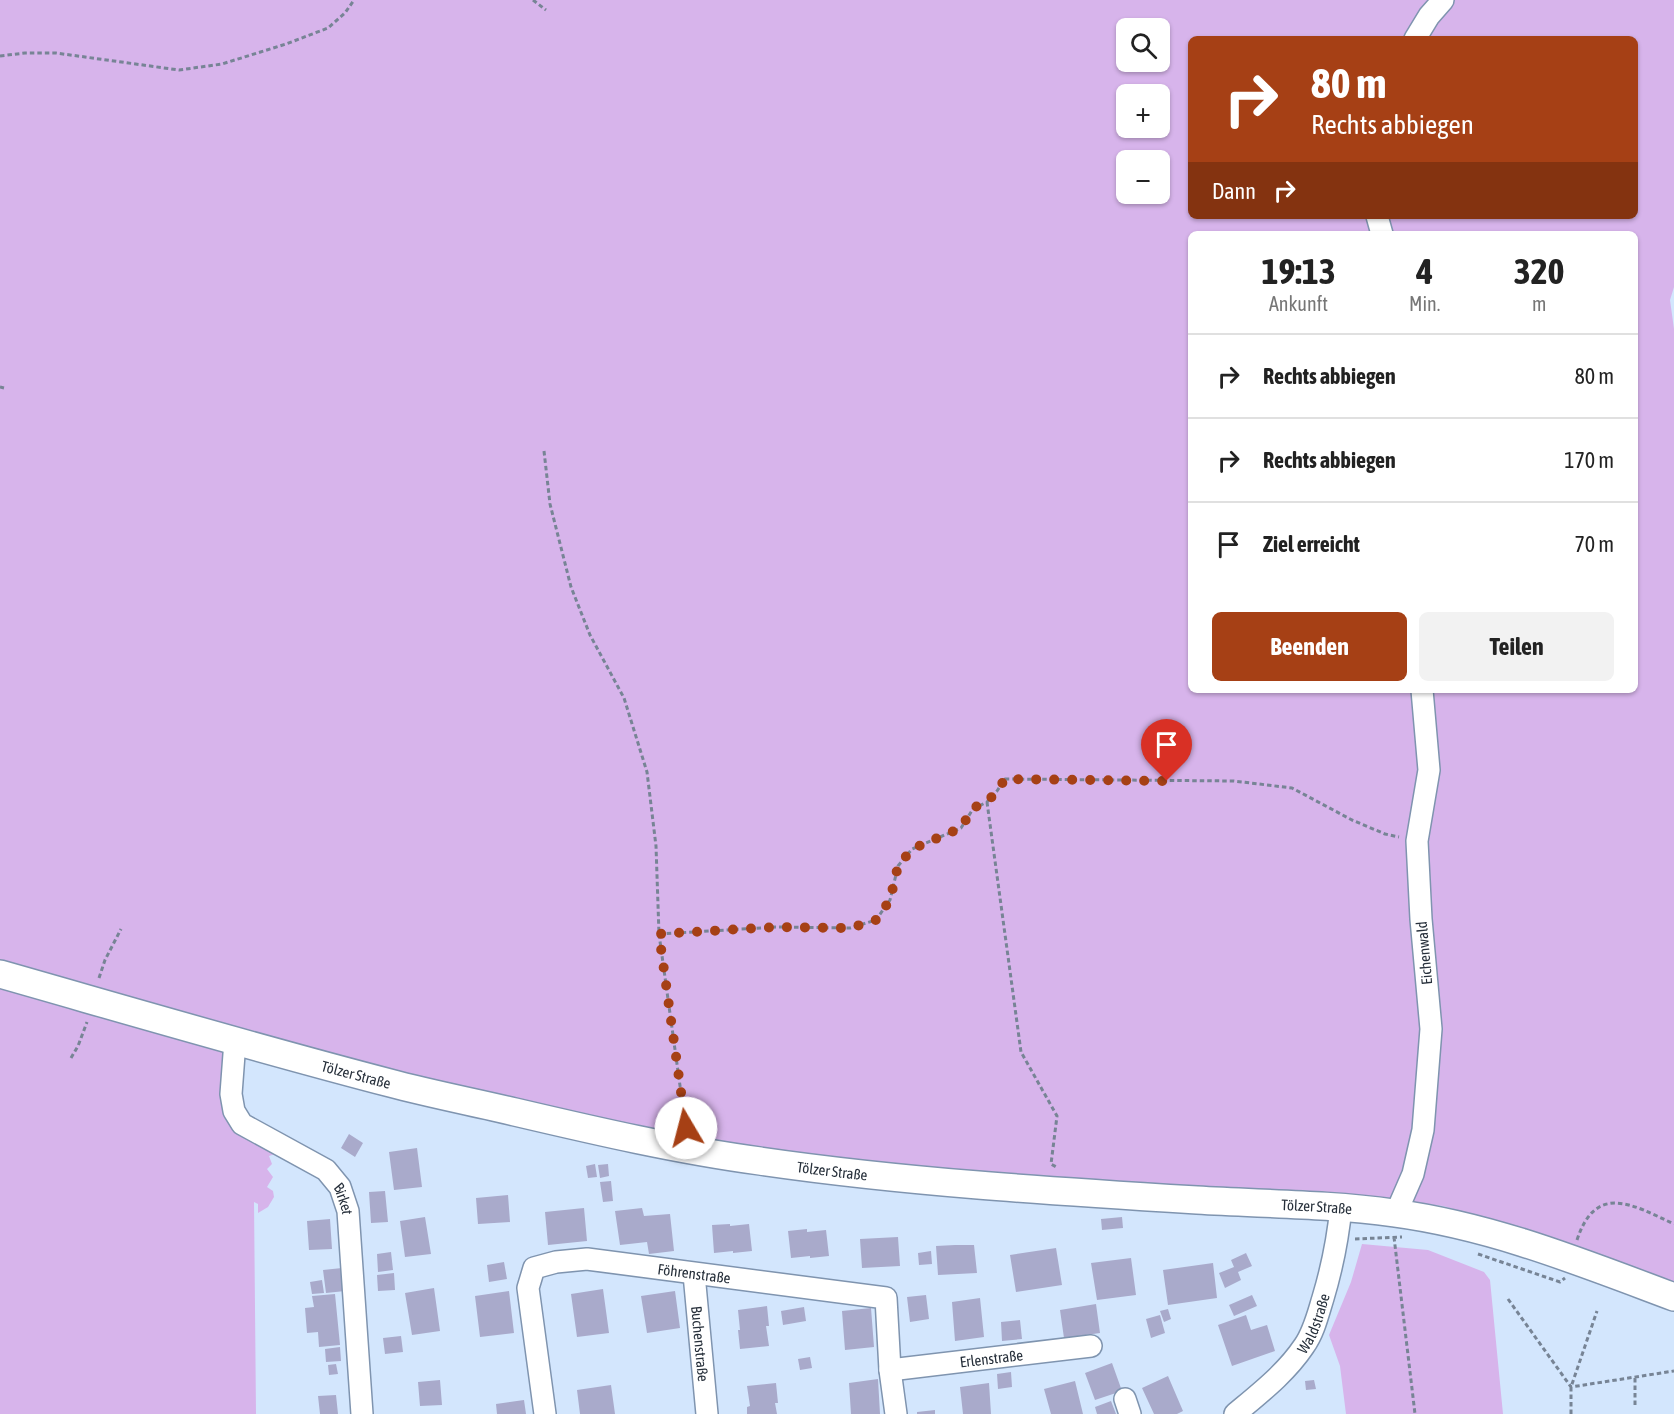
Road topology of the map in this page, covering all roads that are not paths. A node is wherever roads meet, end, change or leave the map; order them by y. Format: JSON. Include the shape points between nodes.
{"nodes":[{"id":1,"x":1443,"y":0,"type":"edge"},
{"id":2,"x":1417,"y":36,"type":"edge"},
{"id":3,"x":1422,"y":693,"type":"edge"},
{"id":4,"x":0,"y":974,"type":"edge"},
{"id":5,"x":235,"y":1041,"type":"junction"},
{"id":6,"x":1341,"y":1207,"type":"junction"},
{"id":7,"x":1396,"y":1213,"type":"junction"},
{"id":8,"x":694,"y":1274,"type":"junction"},
{"id":9,"x":1674,"y":1297,"type":"edge"},
{"id":10,"x":1092,"y":1346,"type":"dead end"},
{"id":11,"x":890,"y":1370,"type":"junction"},
{"id":12,"x":362,"y":1414,"type":"edge"},
{"id":13,"x":545,"y":1414,"type":"edge"},
{"id":14,"x":707,"y":1414,"type":"edge"},
{"id":15,"x":896,"y":1414,"type":"edge"},
{"id":16,"x":1235,"y":1414,"type":"edge"}],
"edges":[{"from":1,"to":2,"type":"street"},
{"from":3,"to":7,"type":"street","name":"Eichenwald","via":[[1429,770],[1417,841],[1431,1029],[1423,1130],[1413,1174]]},
{"from":4,"to":5,"type":"main road","name":"Tölzer Straße"},
{"from":5,"to":6,"type":"main road","name":"Tölzer Straße","via":[[570,1125],[756,1161],[993,1187]]},
{"from":5,"to":12,"type":"street","name":"Birket","via":[[231,1094],[234,1111],[242,1124],[326,1170],[340,1187],[348,1210]]},
{"from":6,"to":7,"type":"main road","name":"Tölzer Straße"},
{"from":6,"to":16,"type":"street","name":"Waldstraße","via":[[1330,1273],[1316,1323],[1305,1345],[1275,1381]]},
{"from":7,"to":9,"type":"main road","name":"Tölzer Straße","via":[[1501,1235],[1572,1257]]},
{"from":8,"to":11,"type":"street","name":"Föhrenstraße","via":[[886,1298]]},
{"from":8,"to":13,"type":"street","name":"Föhrenstraße","via":[[587,1259],[534,1268],[528,1288]]},
{"from":8,"to":14,"type":"street","name":"Buchenstraße"},
{"from":10,"to":11,"type":"street","name":"Erlenstraße"},
{"from":11,"to":15,"type":"street","name":"Föhrenstraße"}]}
